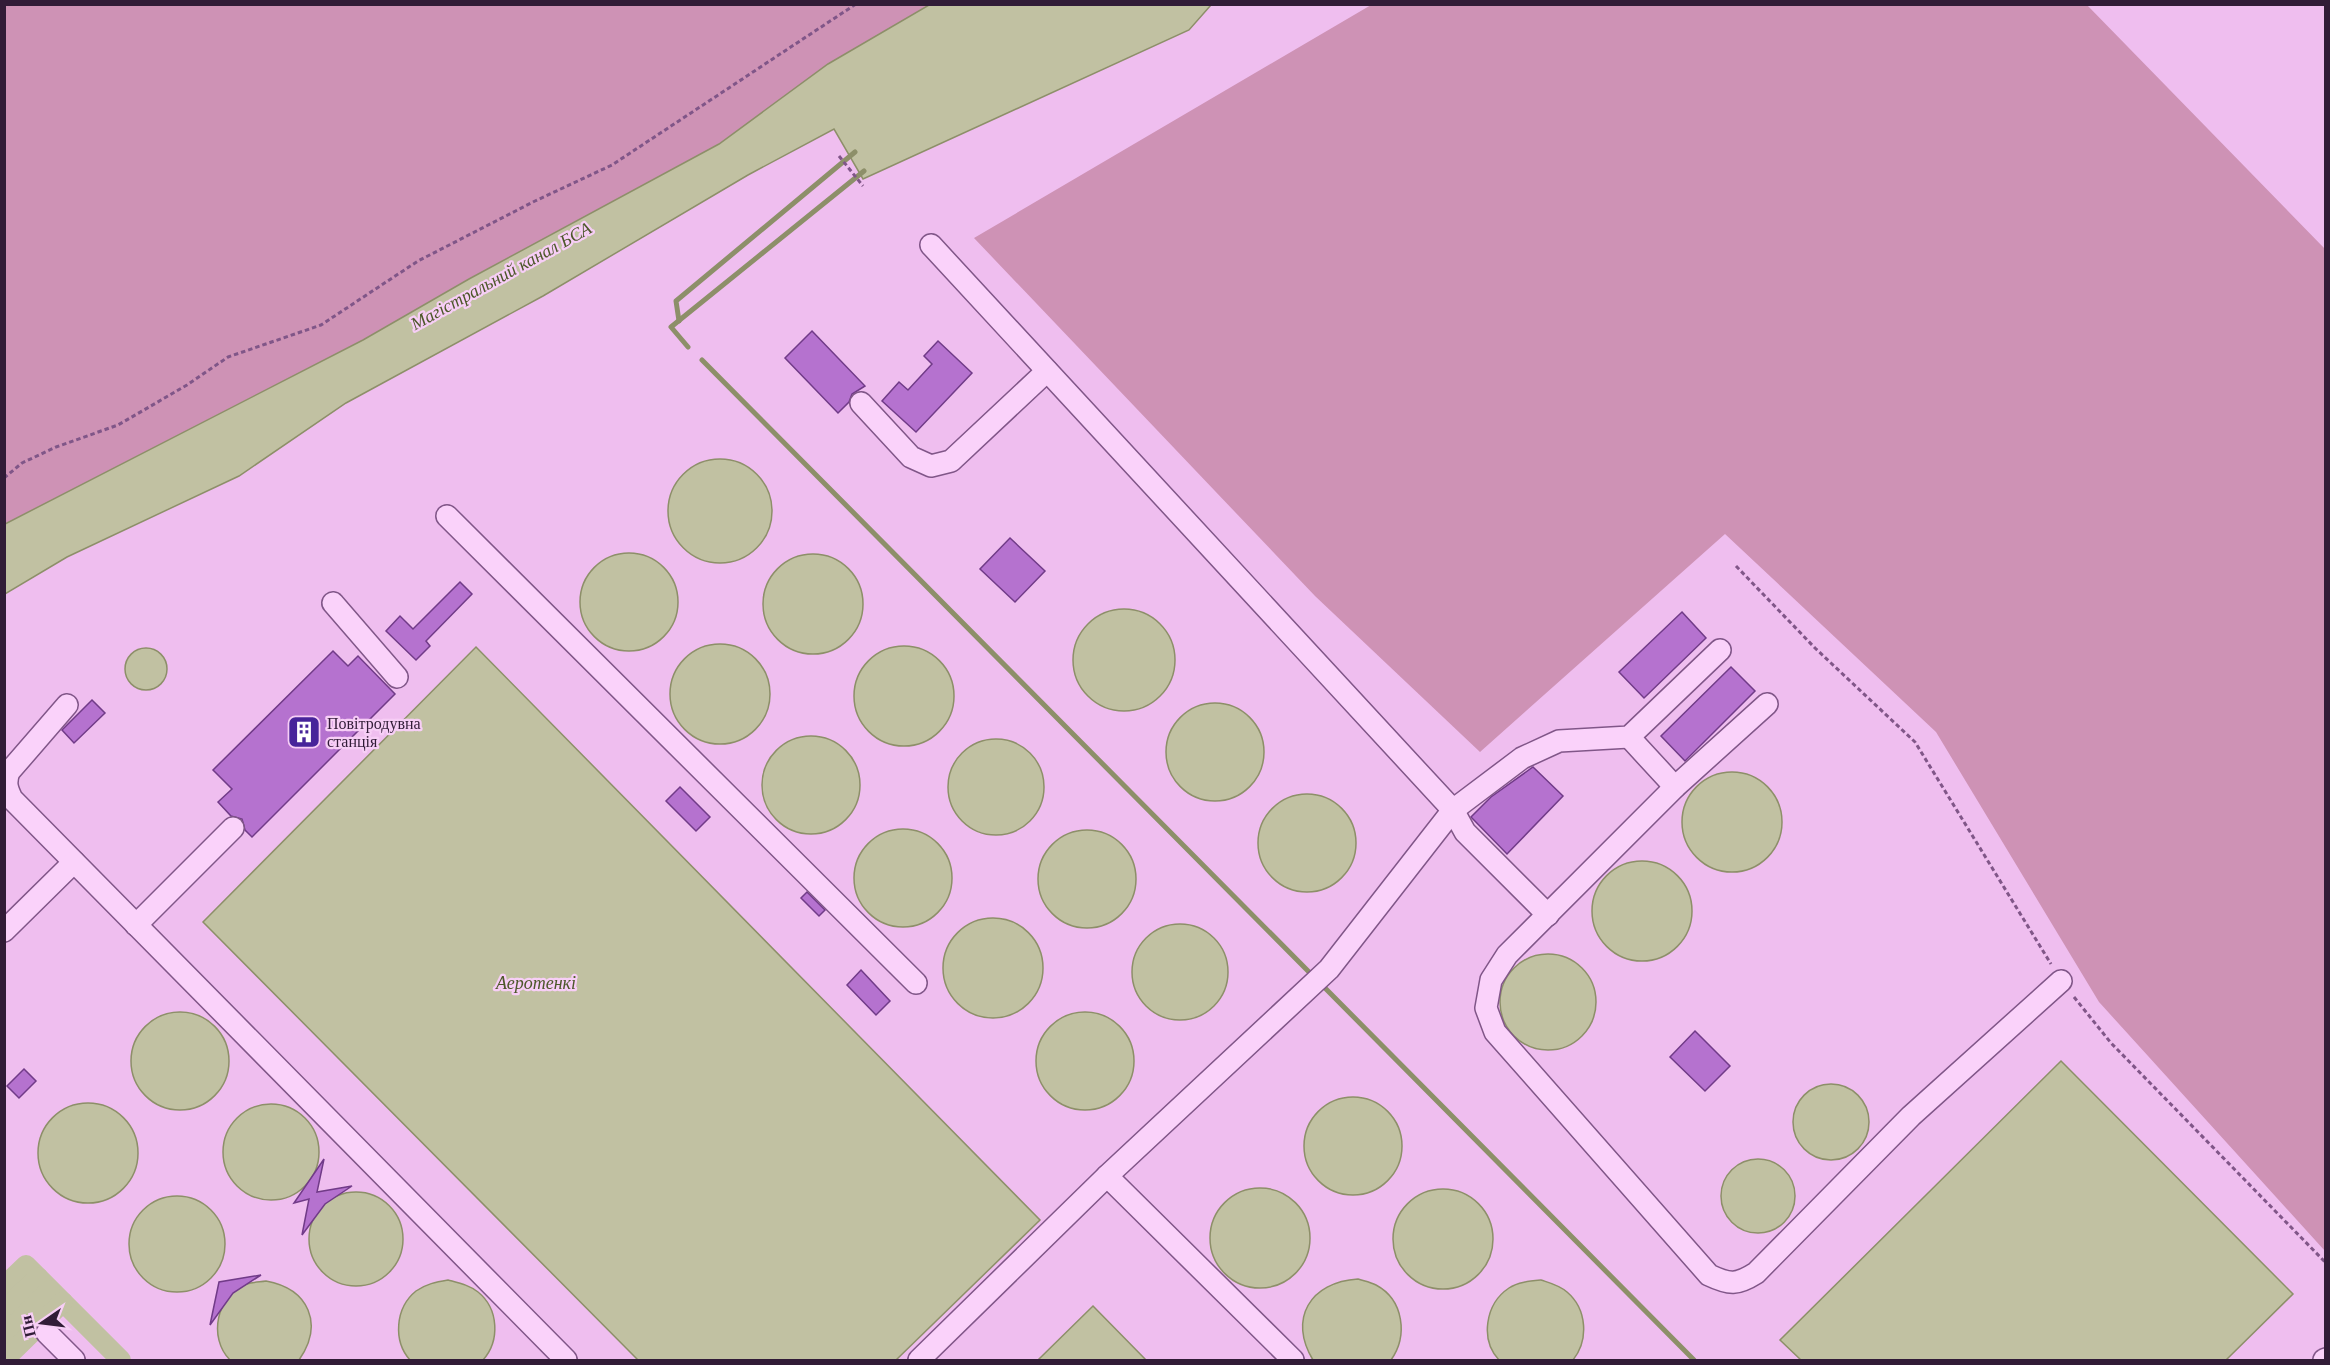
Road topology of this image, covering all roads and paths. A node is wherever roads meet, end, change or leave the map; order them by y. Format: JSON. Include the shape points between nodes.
{"nodes":[{"id":1,"x":856,"y":4,"type":"edge"},
{"id":2,"x":839,"y":156,"type":"dead end"},
{"id":3,"x":863,"y":186,"type":"dead end"},
{"id":4,"x":931,"y":245,"type":"dead end"},
{"id":5,"x":1047,"y":371,"type":"junction"},
{"id":6,"x":861,"y":403,"type":"dead end"},
{"id":7,"x":4,"y":478,"type":"edge"},
{"id":8,"x":447,"y":516,"type":"dead end"},
{"id":9,"x":1736,"y":566,"type":"dead end"},
{"id":10,"x":333,"y":603,"type":"dead end"},
{"id":11,"x":1719,"y":650,"type":"dead end"},
{"id":12,"x":397,"y":676,"type":"dead end"},
{"id":13,"x":1767,"y":704,"type":"dead end"},
{"id":14,"x":67,"y":705,"type":"dead end"},
{"id":15,"x":1629,"y":737,"type":"junction"},
{"id":16,"x":1675,"y":787,"type":"junction"},
{"id":17,"x":1453,"y":810,"type":"junction"},
{"id":18,"x":233,"y":828,"type":"dead end"},
{"id":19,"x":74,"y":862,"type":"junction"},
{"id":20,"x":1548,"y":915,"type":"junction"},
{"id":21,"x":136,"y":925,"type":"junction"},
{"id":22,"x":6,"y":927,"type":"edge"},
{"id":23,"x":2061,"y":981,"type":"junction"},
{"id":24,"x":916,"y":983,"type":"dead end"},
{"id":25,"x":1107,"y":1176,"type":"junction"},
{"id":26,"x":2325,"y":1263,"type":"edge"},
{"id":27,"x":47,"y":1333,"type":"dead end"},
{"id":28,"x":74,"y":1360,"type":"edge"},
{"id":29,"x":566,"y":1360,"type":"edge"},
{"id":30,"x":919,"y":1360,"type":"edge"},
{"id":31,"x":1293,"y":1360,"type":"edge"}],
"edges":[{"from":1,"to":7,"type":"path","via":[[612,165],[418,261],[321,326],[228,357],[118,425],[56,447],[22,463]]},
{"from":2,"to":3,"type":"path"},
{"from":4,"to":5,"type":"lane"},
{"from":5,"to":6,"type":"lane","via":[[951,461],[930,466],[911,457]]},
{"from":5,"to":17,"type":"lane"},
{"from":8,"to":24,"type":"lane"},
{"from":9,"to":23,"type":"path","via":[[1815,648],[1915,742]]},
{"from":10,"to":12,"type":"lane"},
{"from":11,"to":15,"type":"lane"},
{"from":13,"to":16,"type":"lane"},
{"from":14,"to":19,"type":"lane","via":[[9,772],[7,789],[12,799]]},
{"from":15,"to":16,"type":"lane"},
{"from":15,"to":17,"type":"lane","via":[[1559,741],[1522,758]]},
{"from":16,"to":20,"type":"lane"},
{"from":17,"to":20,"type":"lane","via":[[1465,832]]},
{"from":17,"to":25,"type":"lane","via":[[1329,969]]},
{"from":18,"to":21,"type":"lane"},
{"from":19,"to":21,"type":"lane"},
{"from":19,"to":22,"type":"lane"},
{"from":20,"to":23,"type":"lane","via":[[1507,956],[1491,980],[1486,1008],[1496,1032],[1709,1275],[1725,1283],[1742,1282],[1756,1273],[1911,1116]]},
{"from":21,"to":29,"type":"lane"},
{"from":23,"to":26,"type":"path","via":[[2111,1043]]},
{"from":25,"to":30,"type":"lane"},
{"from":25,"to":31,"type":"lane"},
{"from":27,"to":28,"type":"lane"}]}
